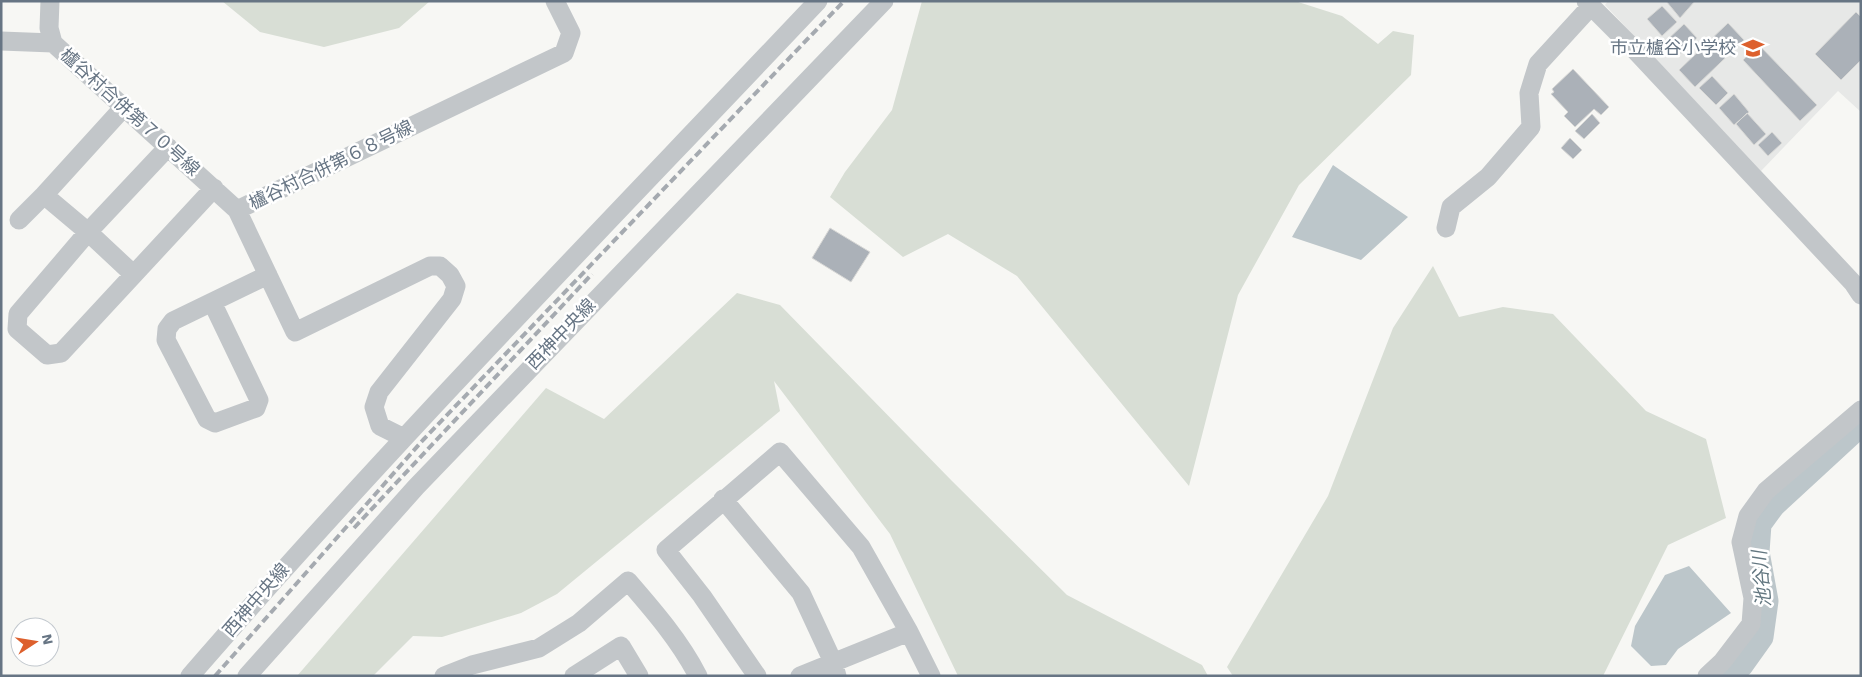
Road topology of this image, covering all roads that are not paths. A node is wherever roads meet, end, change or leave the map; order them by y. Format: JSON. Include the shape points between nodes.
{"nodes":[{"id":1,"x":50,"y":1,"type":"edge"},
{"id":2,"x":555,"y":1,"type":"edge"},
{"id":3,"x":818,"y":1,"type":"edge"},
{"id":4,"x":884,"y":1,"type":"edge"},
{"id":5,"x":1589,"y":4,"type":"edge"},
{"id":6,"x":1,"y":41,"type":"edge"},
{"id":7,"x":53,"y":43,"type":"junction"},
{"id":8,"x":124,"y":107,"type":"junction"},
{"id":9,"x":168,"y":147,"type":"junction"},
{"id":10,"x":214,"y":188,"type":"junction"},
{"id":11,"x":44,"y":195,"type":"junction"},
{"id":12,"x":238,"y":210,"type":"junction"},
{"id":13,"x":19,"y":220,"type":"dead end"},
{"id":14,"x":1446,"y":228,"type":"dead end"},
{"id":15,"x":88,"y":232,"type":"junction"},
{"id":16,"x":133,"y":274,"type":"junction"},
{"id":17,"x":268,"y":275,"type":"junction"},
{"id":18,"x":1861,"y":295,"type":"edge"},
{"id":19,"x":212,"y":302,"type":"junction"},
{"id":20,"x":1861,"y":410,"type":"edge"},
{"id":21,"x":404,"y":438,"type":"junction"},
{"id":22,"x":723,"y":499,"type":"junction"},
{"id":23,"x":909,"y":632,"type":"junction"},
{"id":24,"x":835,"y":669,"type":"edge"},
{"id":25,"x":474,"y":670,"type":"edge"},
{"id":26,"x":190,"y":676,"type":"edge"},
{"id":27,"x":247,"y":676,"type":"edge"},
{"id":28,"x":444,"y":676,"type":"edge"},
{"id":29,"x":574,"y":676,"type":"edge"},
{"id":30,"x":639,"y":676,"type":"edge"},
{"id":31,"x":698,"y":676,"type":"edge"},
{"id":32,"x":757,"y":676,"type":"edge"},
{"id":33,"x":800,"y":676,"type":"edge"},
{"id":34,"x":931,"y":676,"type":"edge"},
{"id":35,"x":1707,"y":676,"type":"edge"}],
"edges":[{"from":1,"to":7,"type":"street","name":"櫨谷村合併第７０号線","via":[[49,28]]},
{"from":2,"to":12,"type":"street","name":"櫨谷村合併第６８号線","via":[[571,33],[564,53]]},
{"from":3,"to":21,"type":"street","name":"西神中央線"},
{"from":4,"to":27,"type":"street","name":"西神中央線","via":[[416,487]]},
{"from":5,"to":14,"type":"street","via":[[1538,64],[1529,93],[1531,127],[1488,177],[1451,207]]},
{"from":5,"to":18,"type":"street"},
{"from":6,"to":7,"type":"street"},
{"from":7,"to":8,"type":"street","name":"櫨谷村合併第７０号線"},
{"from":8,"to":9,"type":"street","name":"櫨谷村合併第７０号線"},
{"from":8,"to":11,"type":"street"},
{"from":9,"to":10,"type":"street","name":"櫨谷村合併第７０号線"},
{"from":9,"to":15,"type":"street"},
{"from":10,"to":12,"type":"street","name":"櫨谷村合併第７０号線"},
{"from":10,"to":16,"type":"street"},
{"from":11,"to":13,"type":"street"},
{"from":11,"to":15,"type":"street"},
{"from":12,"to":17,"type":"street","name":"櫨谷村合併第６８号線"},
{"from":15,"to":16,"type":"street"},
{"from":15,"to":16,"type":"street","via":[[18,314],[17,329],[47,355],[61,353]]},
{"from":17,"to":19,"type":"street"},
{"from":17,"to":21,"type":"street","name":"櫨谷村合併第６８号線","via":[[295,332],[430,266],[440,266],[450,275],[456,286],[452,299],[379,392],[374,407],[380,426]]},
{"from":19,"to":19,"type":"street","via":[[173,321],[166,340],[207,419],[215,423],[256,408],[259,400]]},
{"from":20,"to":35,"type":"street","via":[[1766,491],[1748,516],[1741,542],[1753,598],[1750,624],[1722,662]]},
{"from":21,"to":26,"type":"street","name":"西神中央線"},
{"from":22,"to":23,"type":"street","via":[[780,452],[861,547]]},
{"from":22,"to":24,"type":"street","via":[[801,593]]},
{"from":22,"to":32,"type":"street","via":[[666,550]]},
{"from":23,"to":24,"type":"street"},
{"from":23,"to":34,"type":"street"},
{"from":24,"to":33,"type":"street"},
{"from":25,"to":28,"type":"street"},
{"from":25,"to":31,"type":"street","via":[[539,648],[579,622],[628,581],[662,620]]},
{"from":29,"to":30,"type":"street","via":[[621,646]]}]}
